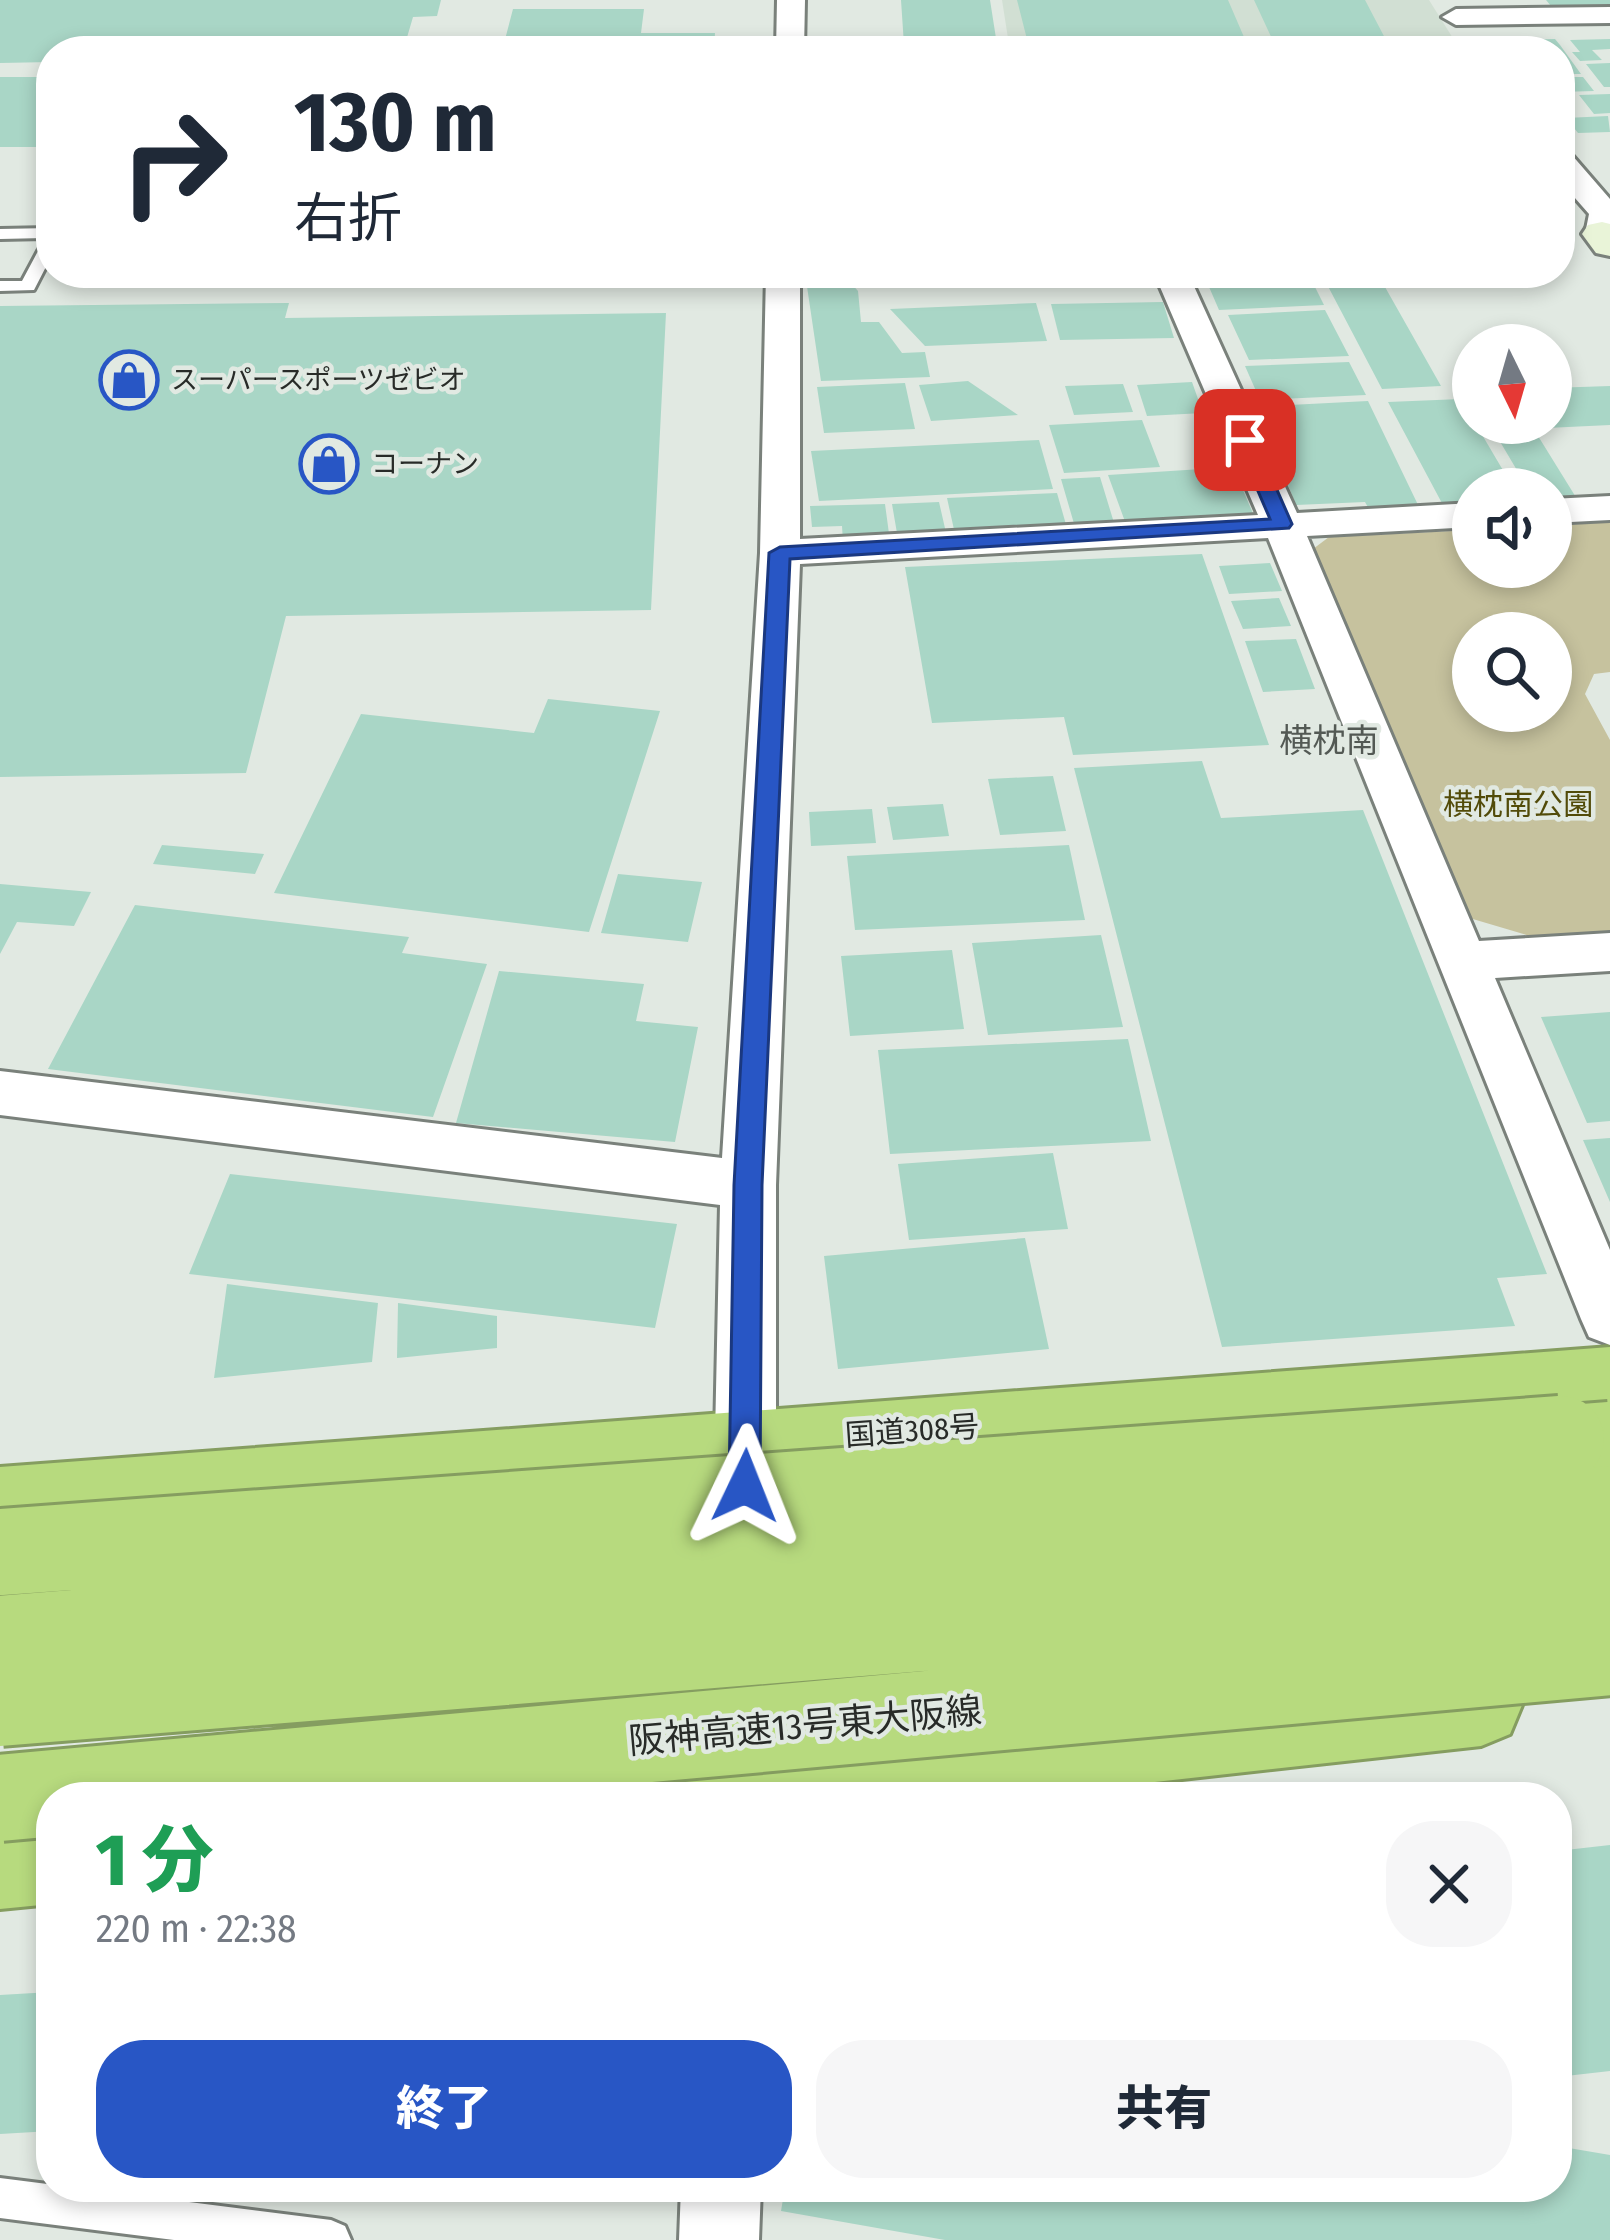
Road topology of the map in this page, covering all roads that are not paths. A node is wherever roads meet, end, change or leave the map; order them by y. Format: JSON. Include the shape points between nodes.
{"nodes":[{"id":1,"x":791,"y":0,"type":"edge"},
{"id":2,"x":1451,"y":9,"type":"edge"},
{"id":3,"x":1610,"y":15,"type":"edge"},
{"id":4,"x":790,"y":36,"type":"edge"},
{"id":5,"x":1468,"y":36,"type":"edge"},
{"id":6,"x":1575,"y":178,"type":"edge"},
{"id":7,"x":0,"y":234,"type":"edge"},
{"id":8,"x":1575,"y":234,"type":"edge"},
{"id":9,"x":36,"y":236,"type":"edge"},
{"id":10,"x":1608,"y":237,"type":"edge"},
{"id":11,"x":36,"y":269,"type":"edge"},
{"id":12,"x":0,"y":286,"type":"edge"},
{"id":13,"x":783,"y":288,"type":"edge"},
{"id":14,"x":1179,"y":288,"type":"edge"},
{"id":15,"x":1610,"y":508,"type":"edge"},
{"id":16,"x":1572,"y":510,"type":"edge"},
{"id":17,"x":1452,"y":516,"type":"edge"},
{"id":18,"x":1282,"y":524,"type":"junction"},
{"id":19,"x":780,"y":553,"type":"junction"},
{"id":20,"x":1610,"y":952,"type":"edge"},
{"id":21,"x":1465,"y":962,"type":"junction"},
{"id":22,"x":0,"y":1093,"type":"edge"},
{"id":23,"x":748,"y":1185,"type":"junction"},
{"id":24,"x":1610,"y":1319,"type":"edge"},
{"id":25,"x":1610,"y":1381,"type":"edge"},
{"id":26,"x":1610,"y":1435,"type":"edge"},
{"id":27,"x":746,"y":1443,"type":"junction"},
{"id":28,"x":0,"y":1504,"type":"edge"},
{"id":29,"x":1610,"y":1509,"type":"edge"},
{"id":30,"x":0,"y":1552,"type":"edge"},
{"id":31,"x":1610,"y":1572,"type":"edge"},
{"id":32,"x":0,"y":1639,"type":"edge"},
{"id":33,"x":1610,"y":1652,"type":"edge"},
{"id":34,"x":1610,"y":1691,"type":"edge"},
{"id":35,"x":0,"y":1703,"type":"edge"},
{"id":36,"x":176,"y":1782,"type":"edge"},
{"id":37,"x":732,"y":1782,"type":"edge"},
{"id":38,"x":811,"y":1782,"type":"edge"},
{"id":39,"x":36,"y":1795,"type":"edge"},
{"id":40,"x":0,"y":1798,"type":"edge"},
{"id":41,"x":36,"y":1861,"type":"edge"},
{"id":42,"x":0,"y":1865,"type":"edge"},
{"id":43,"x":0,"y":2198,"type":"edge"},
{"id":44,"x":720,"y":2202,"type":"edge"},
{"id":45,"x":331,"y":2240,"type":"edge"},
{"id":46,"x":719,"y":2240,"type":"edge"}],
"edges":[{"from":1,"to":4,"type":"street"},
{"from":2,"to":3,"type":"street"},
{"from":2,"to":5,"type":"street"},
{"from":6,"to":10,"type":"street","via":[[1605,213]]},
{"from":7,"to":9,"type":"lane"},
{"from":8,"to":10,"type":"street"},
{"from":11,"to":12,"type":"lane","via":[[28,286]]},
{"from":13,"to":19,"type":"street"},
{"from":14,"to":18,"type":"street"},
{"from":15,"to":16,"type":"street"},
{"from":17,"to":18,"type":"street"},
{"from":18,"to":19,"type":"street"},
{"from":18,"to":21,"type":"street"},
{"from":19,"to":23,"type":"street"},
{"from":20,"to":21,"type":"street"},
{"from":21,"to":24,"type":"street"},
{"from":22,"to":23,"type":"street"},
{"from":23,"to":27,"type":"street"},
{"from":25,"to":27,"type":"highway","name":"国道308号"},
{"from":26,"to":30,"type":"highway","bridge":true},
{"from":27,"to":28,"type":"highway","name":"国道308号"},
{"from":27,"to":37,"type":"street"},
{"from":29,"to":32,"type":"highway","bridge":true},
{"from":31,"to":35,"type":"highway","bridge":true},
{"from":33,"to":36,"type":"highway","name":"阪神高速13号東大阪線","bridge":true},
{"from":34,"to":38,"type":"highway"},
{"from":39,"to":40,"type":"highway","name":"阪神高速13号東大阪線","bridge":true},
{"from":41,"to":42,"type":"highway"},
{"from":43,"to":45,"type":"lane"},
{"from":44,"to":46,"type":"street"}]}
